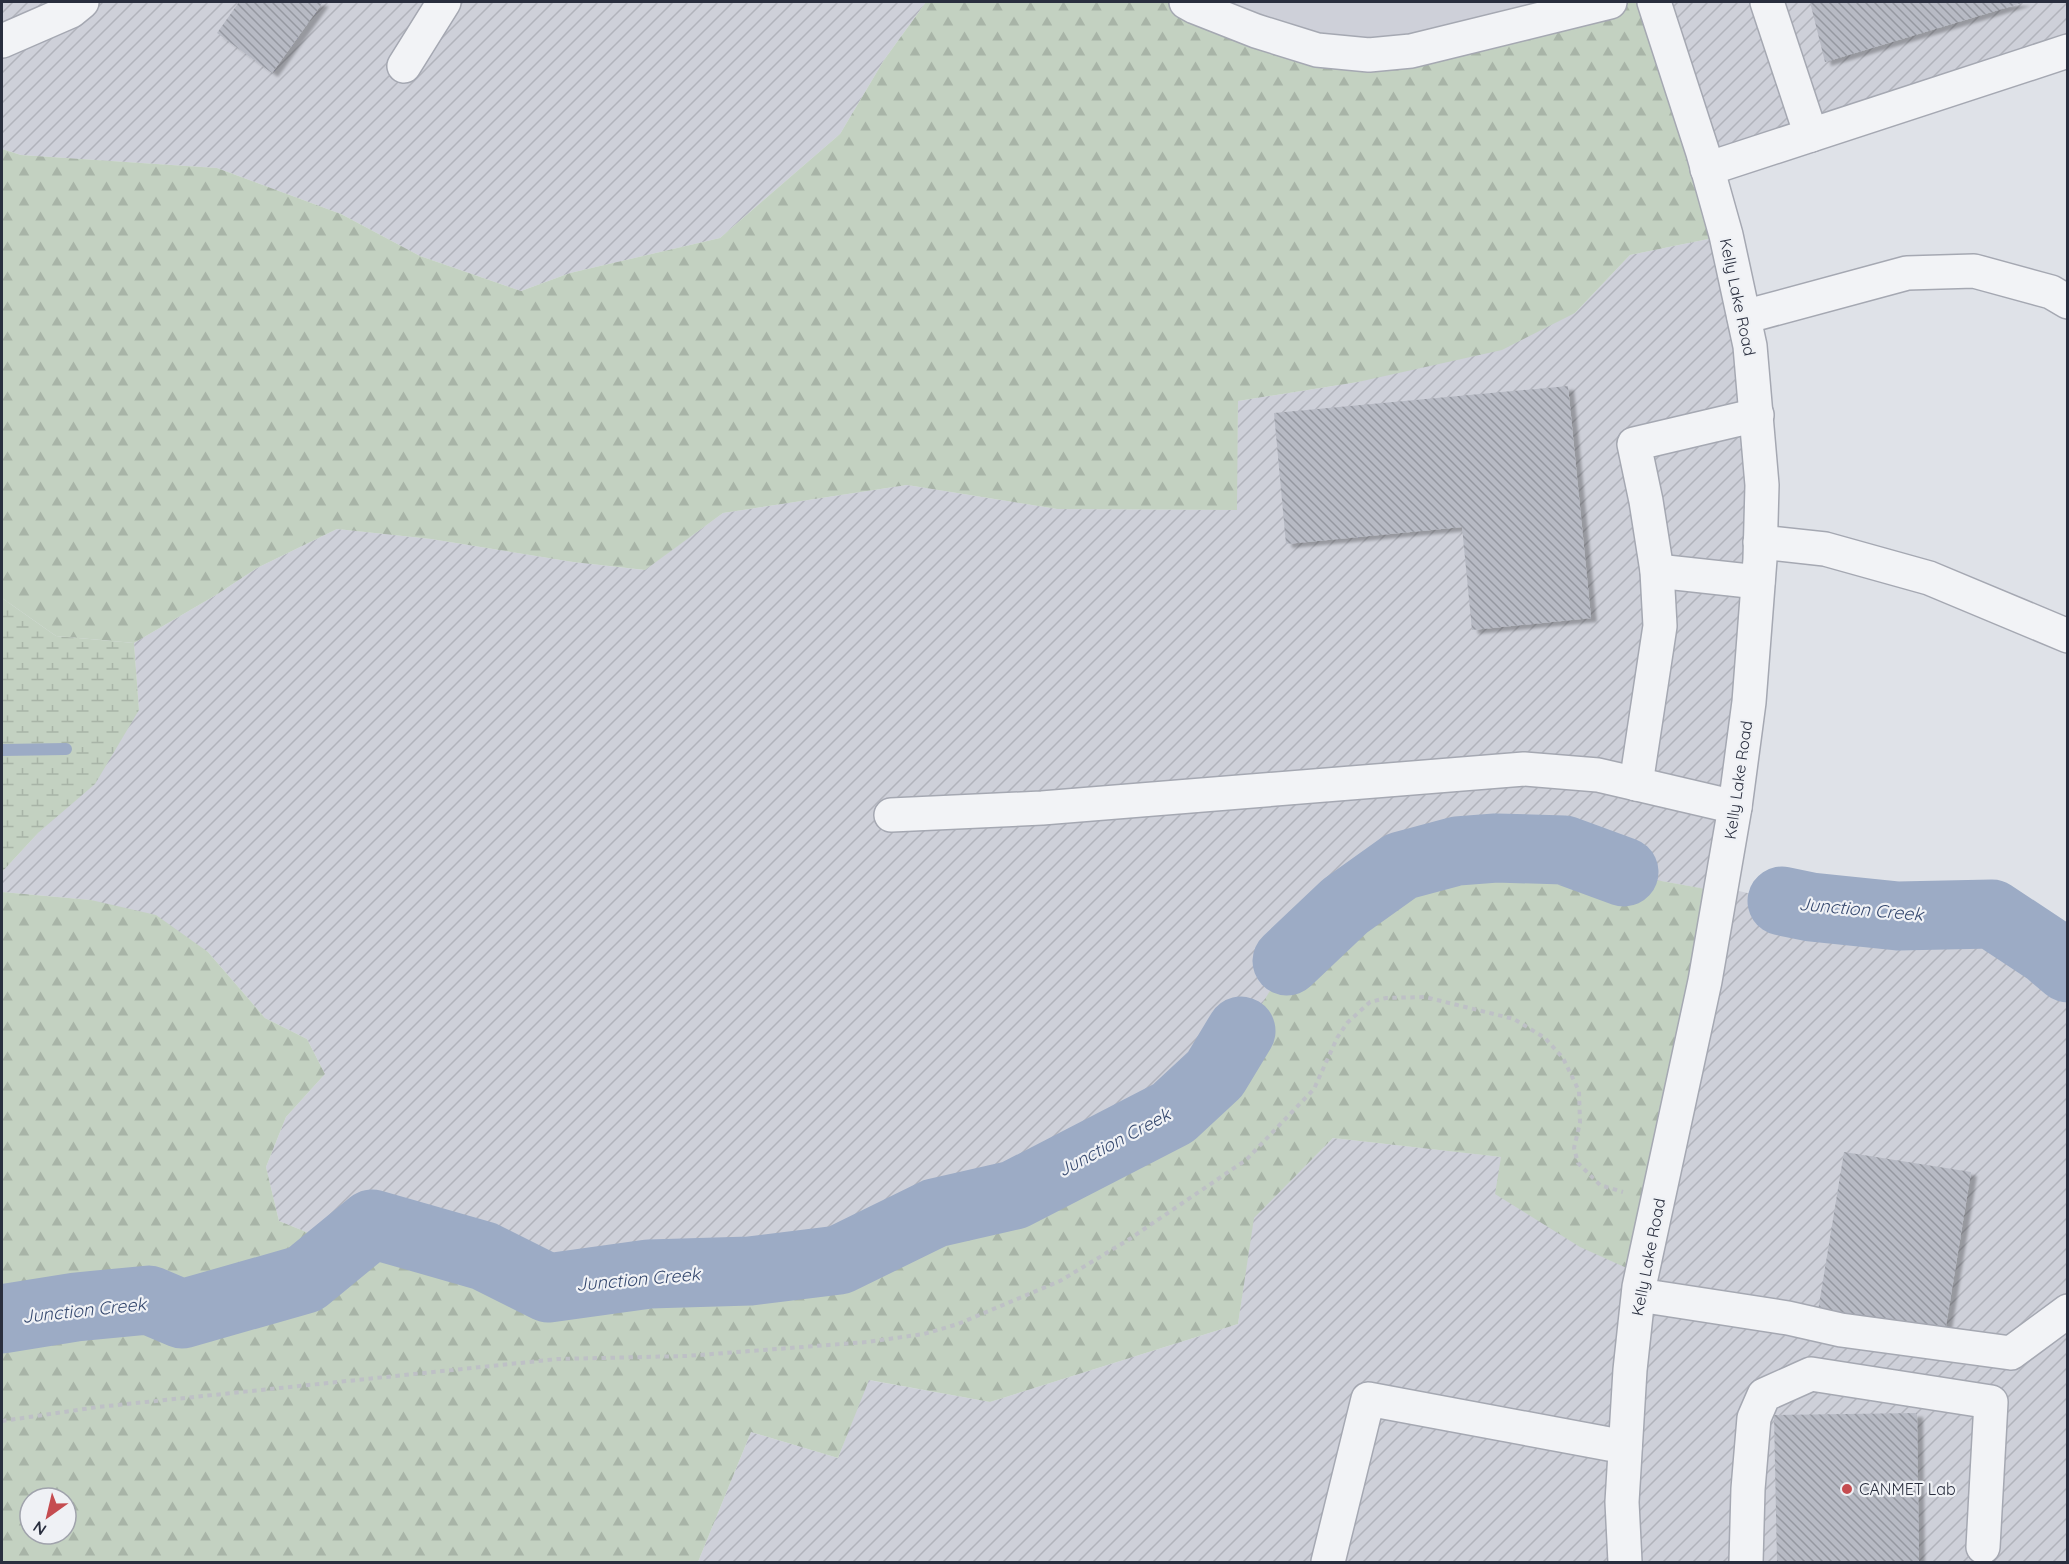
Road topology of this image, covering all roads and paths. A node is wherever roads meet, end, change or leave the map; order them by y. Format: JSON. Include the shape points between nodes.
{"nodes":[{"id":1,"x":81,"y":2,"type":"edge"},
{"id":2,"x":444,"y":2,"type":"edge"},
{"id":3,"x":1610,"y":2,"type":"edge"},
{"id":4,"x":1654,"y":2,"type":"edge"},
{"id":5,"x":1767,"y":2,"type":"edge"},
{"id":6,"x":1204,"y":5,"type":"edge"},
{"id":7,"x":2,"y":41,"type":"edge"},
{"id":8,"x":2067,"y":51,"type":"edge"},
{"id":9,"x":404,"y":66,"type":"dead end"},
{"id":10,"x":1811,"y":135,"type":"junction"},
{"id":11,"x":1707,"y":169,"type":"junction"},
{"id":12,"x":2067,"y":302,"type":"edge"},
{"id":13,"x":1744,"y":317,"type":"junction"},
{"id":14,"x":1757,"y":415,"type":"junction"},
{"id":15,"x":1760,"y":542,"type":"junction"},
{"id":16,"x":1657,"y":571,"type":"junction"},
{"id":17,"x":1758,"y":582,"type":"junction"},
{"id":18,"x":2067,"y":636,"type":"edge"},
{"id":19,"x":1636,"y":784,"type":"junction"},
{"id":20,"x":1735,"y":807,"type":"junction"},
{"id":21,"x":891,"y":815,"type":"dead end"},
{"id":22,"x":1658,"y":1203,"type":"junction"},
{"id":23,"x":1639,"y":1295,"type":"junction"},
{"id":24,"x":2067,"y":1311,"type":"edge"},
{"id":25,"x":2,"y":1421,"type":"edge"},
{"id":26,"x":1625,"y":1447,"type":"junction"},
{"id":27,"x":1983,"y":1547,"type":"dead end"},
{"id":28,"x":1328,"y":1563,"type":"edge"},
{"id":29,"x":1625,"y":1563,"type":"edge"},
{"id":30,"x":1746,"y":1563,"type":"edge"}],
"edges":[{"from":1,"to":7,"type":"street","via":[[71,11]]},
{"from":2,"to":9,"type":"street"},
{"from":3,"to":6,"type":"street","via":[[1411,51],[1369,55],[1317,50],[1256,31]]},
{"from":4,"to":11,"type":"street","name":"Kelly Lake Road"},
{"from":5,"to":10,"type":"street"},
{"from":8,"to":10,"type":"street"},
{"from":10,"to":11,"type":"street"},
{"from":11,"to":13,"type":"street","name":"Kelly Lake Road"},
{"from":12,"to":13,"type":"street","via":[[2051,292],[1974,272],[1907,273]]},
{"from":13,"to":14,"type":"street","name":"Kelly Lake Road"},
{"from":14,"to":15,"type":"street","name":"Kelly Lake Road","via":[[1762,485]]},
{"from":14,"to":16,"type":"street","via":[[1634,444]]},
{"from":15,"to":17,"type":"street","name":"Kelly Lake Road"},
{"from":15,"to":18,"type":"street","via":[[1824,549],[1929,578]]},
{"from":16,"to":17,"type":"street"},
{"from":16,"to":19,"type":"street","via":[[1660,626]]},
{"from":17,"to":20,"type":"street","name":"Kelly Lake Road","via":[[1749,702]]},
{"from":19,"to":20,"type":"street"},
{"from":19,"to":21,"type":"street","via":[[1598,775],[1524,769],[1042,808]]},
{"from":20,"to":22,"type":"street","name":"Kelly Lake Road","via":[[1705,981]]},
{"from":22,"to":23,"type":"street","name":"Kelly Lake Road"},
{"from":22,"to":25,"type":"path","via":[[1600,1185],[1578,1163],[1574,1148],[1580,1123],[1579,1091],[1563,1058],[1545,1038],[1514,1019],[1425,997],[1386,998],[1370,1002],[1347,1023],[1314,1089],[1246,1160],[1060,1281],[958,1324],[924,1334],[867,1342],[686,1356],[558,1359],[98,1407]]},
{"from":23,"to":24,"type":"street","via":[[1841,1330],[2012,1353]]},
{"from":23,"to":26,"type":"street","name":"Kelly Lake Road"},
{"from":26,"to":28,"type":"street","via":[[1368,1399]]},
{"from":26,"to":29,"type":"street","name":"Kelly Lake Road"},
{"from":27,"to":30,"type":"street","via":[[1991,1402],[1811,1374],[1764,1395],[1754,1418]]}]}
